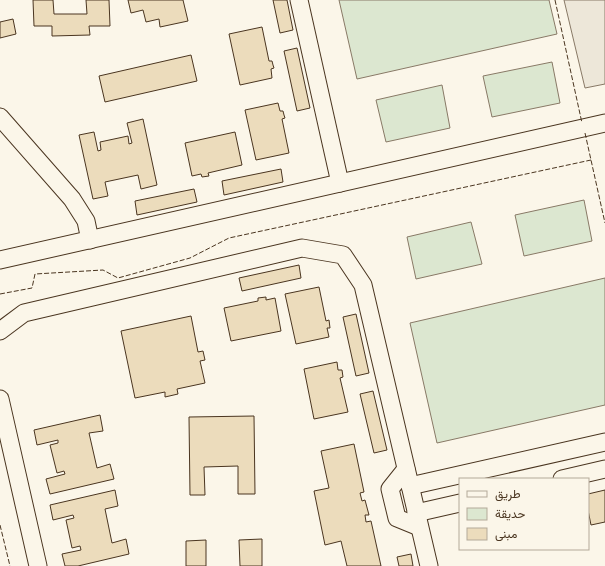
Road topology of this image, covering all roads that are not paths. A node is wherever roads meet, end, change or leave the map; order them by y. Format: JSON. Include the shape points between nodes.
{"nodes":[{"id":1,"x":300,"y":0,"type":"edge"},
{"id":2,"x":0,"y":117,"type":"edge"},
{"id":3,"x":605,"y":123,"type":"edge"},
{"id":4,"x":340,"y":183,"type":"junction"},
{"id":5,"x":90,"y":240,"type":"junction"},
{"id":6,"x":0,"y":260,"type":"edge"},
{"id":7,"x":0,"y":331,"type":"edge"},
{"id":8,"x":0,"y":399,"type":"edge"},
{"id":9,"x":605,"y":442,"type":"edge"},
{"id":10,"x":406,"y":469,"type":"junction"},
{"id":11,"x":605,"y":469,"type":"edge"},
{"id":12,"x":566,"y":478,"type":"edge"},
{"id":13,"x":410,"y":486,"type":"junction"},
{"id":14,"x":459,"y":503,"type":"edge"},
{"id":15,"x":418,"y":520,"type":"junction"},
{"id":16,"x":38,"y":566,"type":"edge"},
{"id":17,"x":429,"y":566,"type":"edge"}],
"edges":[{"from":1,"to":4,"type":"street"},
{"from":2,"to":5,"type":"street","via":[[72,199],[86,221]]},
{"from":3,"to":4,"type":"street"},
{"from":4,"to":5,"type":"street"},
{"from":5,"to":6,"type":"street"},
{"from":7,"to":10,"type":"street","via":[[24,313],[302,248],[343,255],[363,286]]},
{"from":8,"to":16,"type":"street"},
{"from":9,"to":13,"type":"street"},
{"from":10,"to":13,"type":"street"},
{"from":10,"to":15,"type":"street","via":[[390,489],[395,511],[397,518]]},
{"from":11,"to":12,"type":"street"},
{"from":13,"to":15,"type":"street"},
{"from":14,"to":15,"type":"street"},
{"from":15,"to":17,"type":"street"}]}
